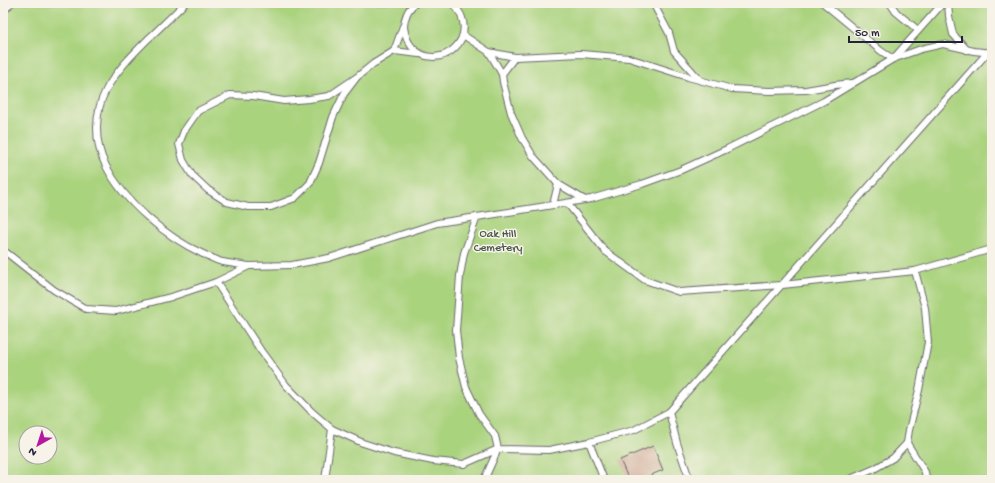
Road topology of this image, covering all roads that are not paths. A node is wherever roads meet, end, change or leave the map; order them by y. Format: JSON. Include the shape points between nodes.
{"nodes":[{"id":1,"x":11,"y":3,"type":"edge"},
{"id":2,"x":185,"y":3,"type":"edge"},
{"id":3,"x":416,"y":3,"type":"edge"},
{"id":4,"x":652,"y":3,"type":"edge"},
{"id":5,"x":823,"y":3,"type":"edge"},
{"id":6,"x":890,"y":3,"type":"edge"},
{"id":7,"x":943,"y":3,"type":"edge"},
{"id":8,"x":948,"y":3,"type":"edge"},
{"id":9,"x":454,"y":4,"type":"edge"},
{"id":10,"x":3,"y":12,"type":"edge"},
{"id":11,"x":404,"y":22,"type":"junction"},
{"id":12,"x":918,"y":30,"type":"junction"},
{"id":13,"x":463,"y":35,"type":"junction"},
{"id":14,"x":967,"y":50,"type":"junction"},
{"id":15,"x":394,"y":51,"type":"junction"},
{"id":16,"x":489,"y":52,"type":"junction"},
{"id":17,"x":990,"y":53,"type":"edge"},
{"id":18,"x":424,"y":55,"type":"junction"},
{"id":19,"x":515,"y":57,"type":"junction"},
{"id":20,"x":893,"y":59,"type":"junction"},
{"id":21,"x":502,"y":74,"type":"junction"},
{"id":22,"x":357,"y":77,"type":"junction"},
{"id":23,"x":701,"y":81,"type":"junction"},
{"id":24,"x":855,"y":83,"type":"junction"},
{"id":25,"x":558,"y":184,"type":"junction"},
{"id":26,"x":585,"y":200,"type":"junction"},
{"id":27,"x":567,"y":203,"type":"junction"},
{"id":28,"x":553,"y":205,"type":"junction"},
{"id":29,"x":477,"y":217,"type":"junction"},
{"id":30,"x":992,"y":249,"type":"edge"},
{"id":31,"x":3,"y":250,"type":"edge"},
{"id":32,"x":249,"y":266,"type":"junction"},
{"id":33,"x":915,"y":271,"type":"junction"},
{"id":34,"x":216,"y":282,"type":"junction"},
{"id":35,"x":782,"y":285,"type":"junction"},
{"id":36,"x":669,"y":412,"type":"junction"},
{"id":37,"x":332,"y":429,"type":"junction"},
{"id":38,"x":589,"y":442,"type":"junction"},
{"id":39,"x":907,"y":443,"type":"junction"},
{"id":40,"x":498,"y":449,"type":"junction"},
{"id":41,"x":687,"y":479,"type":"edge"},
{"id":42,"x":325,"y":480,"type":"edge"},
{"id":43,"x":484,"y":480,"type":"edge"},
{"id":44,"x":604,"y":480,"type":"edge"},
{"id":45,"x":699,"y":480,"type":"edge"},
{"id":46,"x":848,"y":480,"type":"edge"},
{"id":47,"x":926,"y":480,"type":"edge"}],
"edges":[{"from":1,"to":10,"type":"lane"},
{"from":2,"to":32,"type":"lane","via":[[133,54],[105,91],[96,130],[98,145],[115,183],[156,225],[191,248],[219,261]]},
{"from":3,"to":11,"type":"lane","via":[[407,13]]},
{"from":4,"to":23,"type":"lane","via":[[669,33],[674,50]]},
{"from":5,"to":20,"type":"lane"},
{"from":6,"to":12,"type":"lane","via":[[896,12]]},
{"from":7,"to":12,"type":"lane"},
{"from":8,"to":14,"type":"lane","via":[[953,34]]},
{"from":9,"to":13,"type":"lane","via":[[462,16]]},
{"from":11,"to":15,"type":"lane"},
{"from":11,"to":18,"type":"lane","via":[[404,33],[408,42]]},
{"from":12,"to":20,"type":"lane"},
{"from":13,"to":16,"type":"lane"},
{"from":13,"to":18,"type":"lane","via":[[452,51],[434,57]]},
{"from":14,"to":17,"type":"lane"},
{"from":14,"to":20,"type":"lane","via":[[943,44]]},
{"from":15,"to":18,"type":"lane"},
{"from":15,"to":22,"type":"lane"},
{"from":16,"to":19,"type":"lane"},
{"from":16,"to":21,"type":"lane"},
{"from":17,"to":35,"type":"lane"},
{"from":19,"to":21,"type":"lane"},
{"from":19,"to":23,"type":"lane","via":[[581,54],[628,58]]},
{"from":20,"to":24,"type":"lane"},
{"from":21,"to":25,"type":"lane","via":[[511,114],[522,138],[533,156]]},
{"from":22,"to":22,"type":"lane","via":[[344,94],[333,117],[310,183],[295,198],[271,207],[248,207],[227,202],[208,190],[192,175],[183,160],[179,144],[184,130],[198,111],[230,95],[284,101],[309,99],[329,96]]},
{"from":23,"to":24,"type":"lane","via":[[732,89],[769,92]]},
{"from":24,"to":26,"type":"lane","via":[[817,105],[681,170]]},
{"from":25,"to":26,"type":"lane"},
{"from":25,"to":28,"type":"lane"},
{"from":26,"to":27,"type":"lane"},
{"from":27,"to":28,"type":"lane"},
{"from":27,"to":35,"type":"lane","via":[[605,251],[645,280],[679,292]]},
{"from":28,"to":29,"type":"lane"},
{"from":29,"to":32,"type":"lane","via":[[437,223],[330,258],[292,265]]},
{"from":29,"to":40,"type":"lane","via":[[464,253],[456,330],[466,387],[478,414],[495,436]]},
{"from":30,"to":33,"type":"lane"},
{"from":31,"to":34,"type":"lane","via":[[54,290],[86,308],[116,311]]},
{"from":32,"to":34,"type":"lane"},
{"from":33,"to":35,"type":"lane"},
{"from":33,"to":39,"type":"lane","via":[[925,308],[928,342]]},
{"from":34,"to":37,"type":"lane","via":[[286,385]]},
{"from":35,"to":36,"type":"lane"},
{"from":36,"to":38,"type":"lane","via":[[634,430]]},
{"from":36,"to":41,"type":"lane"},
{"from":37,"to":40,"type":"lane","via":[[394,453],[433,461],[464,464]]},
{"from":37,"to":42,"type":"lane"},
{"from":38,"to":40,"type":"lane","via":[[549,450]]},
{"from":38,"to":44,"type":"lane"},
{"from":39,"to":46,"type":"lane","via":[[893,458]]},
{"from":39,"to":47,"type":"lane","via":[[925,472]]},
{"from":40,"to":43,"type":"lane"},
{"from":41,"to":45,"type":"lane"}]}
